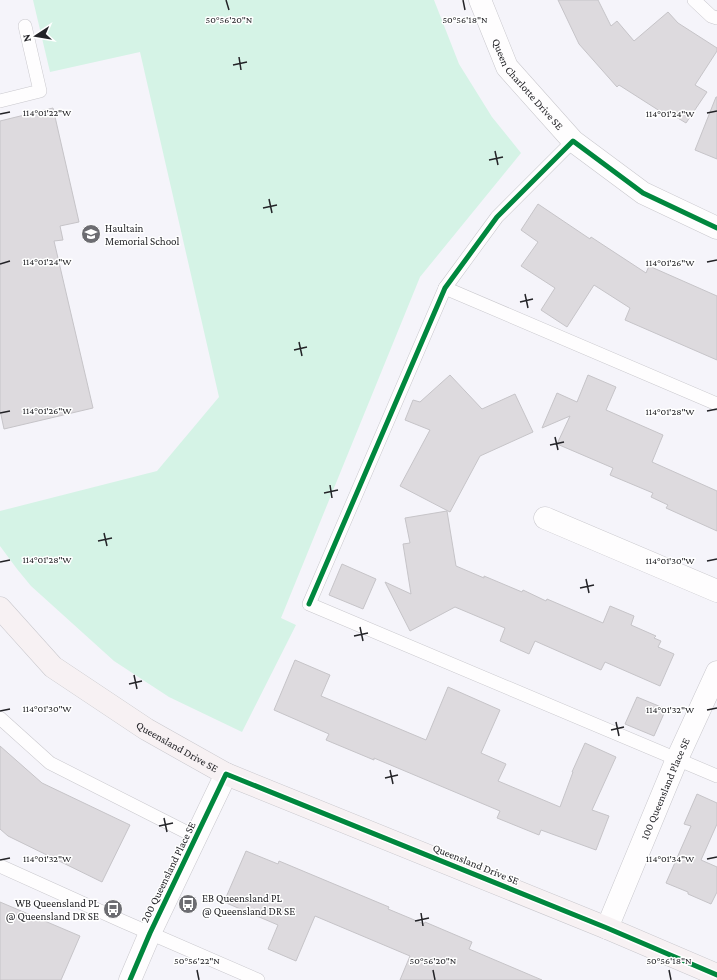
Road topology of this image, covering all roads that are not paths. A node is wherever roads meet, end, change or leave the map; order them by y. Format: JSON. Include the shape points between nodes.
{"nodes":[{"id":1,"x":480,"y":0,"type":"edge"},
{"id":2,"x":694,"y":0,"type":"edge"},
{"id":3,"x":717,"y":18,"type":"edge"},
{"id":4,"x":25,"y":26,"type":"dead end"},
{"id":5,"x":0,"y":100,"type":"edge"},
{"id":6,"x":573,"y":141,"type":"junction"},
{"id":7,"x":717,"y":228,"type":"edge"},
{"id":8,"x":445,"y":288,"type":"junction"},
{"id":9,"x":717,"y":404,"type":"edge"},
{"id":10,"x":545,"y":518,"type":"dead end"},
{"id":11,"x":717,"y":591,"type":"edge"},
{"id":12,"x":0,"y":608,"type":"edge"},
{"id":13,"x":717,"y":672,"type":"edge"},
{"id":14,"x":0,"y":718,"type":"edge"},
{"id":15,"x":677,"y":759,"type":"junction"},
{"id":16,"x":226,"y":774,"type":"junction"},
{"id":17,"x":717,"y":776,"type":"edge"},
{"id":18,"x":196,"y":837,"type":"junction"},
{"id":19,"x":0,"y":866,"type":"edge"},
{"id":20,"x":607,"y":928,"type":"junction"},
{"id":21,"x":150,"y":933,"type":"junction"},
{"id":22,"x":717,"y":975,"type":"edge"},
{"id":23,"x":130,"y":980,"type":"edge"},
{"id":24,"x":258,"y":980,"type":"edge"}],
"edges":[{"from":1,"to":6,"type":"street","name":"Queen Charlotte Drive SE","via":[[507,67]]},
{"from":2,"to":3,"type":"lane","via":[[711,16]]},
{"from":4,"to":5,"type":"lane","via":[[40,91]]},
{"from":6,"to":7,"type":"street","name":"Queen Charlotte Drive SE","via":[[643,193]]},
{"from":6,"to":8,"type":"lane","via":[[497,217]]},
{"from":8,"to":9,"type":"lane"},
{"from":8,"to":15,"type":"lane","via":[[310,604]]},
{"from":10,"to":11,"type":"street"},
{"from":12,"to":16,"type":"street","name":"Queensland Drive SE","via":[[53,667],[146,729]]},
{"from":13,"to":15,"type":"street","name":"100 Queensland Place SE"},
{"from":14,"to":18,"type":"lane","via":[[50,763]]},
{"from":15,"to":17,"type":"lane"},
{"from":15,"to":20,"type":"street","name":"100 Queensland Place SE"},
{"from":16,"to":18,"type":"street","name":"200 Queensland Place SE"},
{"from":16,"to":20,"type":"street","name":"Queensland Drive SE"},
{"from":18,"to":21,"type":"street","name":"200 Queensland Place SE"},
{"from":19,"to":21,"type":"lane"},
{"from":20,"to":22,"type":"street","name":"Queensland Drive SE"},
{"from":21,"to":23,"type":"street","name":"200 Queensland Place SE"},
{"from":21,"to":24,"type":"lane"}]}
